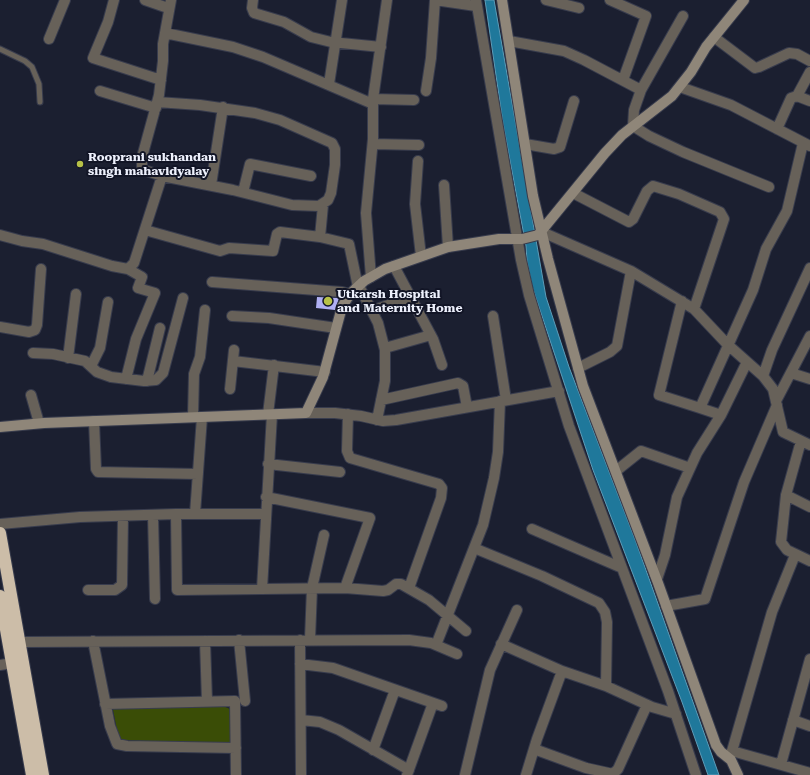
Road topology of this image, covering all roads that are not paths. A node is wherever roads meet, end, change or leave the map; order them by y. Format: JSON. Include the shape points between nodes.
{"nodes":[{"id":1,"x":65,"y":0,"type":"edge"},
{"id":2,"x":114,"y":0,"type":"edge"},
{"id":3,"x":144,"y":0,"type":"edge"},
{"id":4,"x":253,"y":0,"type":"edge"},
{"id":5,"x":342,"y":0,"type":"edge"},
{"id":6,"x":387,"y":0,"type":"edge"},
{"id":7,"x":435,"y":0,"type":"edge"},
{"id":8,"x":502,"y":0,"type":"edge"},
{"id":9,"x":546,"y":0,"type":"edge"},
{"id":10,"x":610,"y":0,"type":"edge"},
{"id":11,"x":744,"y":0,"type":"edge"},
{"id":12,"x":476,"y":3,"type":"edge"},
{"id":13,"x":169,"y":4,"type":"edge"},
{"id":14,"x":579,"y":8,"type":"dead end"},
{"id":15,"x":682,"y":16,"type":"dead end"},
{"id":16,"x":165,"y":33,"type":"junction"},
{"id":17,"x":714,"y":37,"type":"junction"},
{"id":18,"x":49,"y":39,"type":"dead end"},
{"id":19,"x":509,"y":41,"type":"junction"},
{"id":20,"x":336,"y":42,"type":"junction"},
{"id":21,"x":381,"y":47,"type":"junction"},
{"id":22,"x":0,"y":49,"type":"edge"},
{"id":23,"x":810,"y":61,"type":"edge"},
{"id":24,"x":810,"y":72,"type":"edge"},
{"id":25,"x":161,"y":80,"type":"junction"},
{"id":26,"x":623,"y":80,"type":"junction"},
{"id":27,"x":329,"y":84,"type":"junction"},
{"id":28,"x":680,"y":87,"type":"junction"},
{"id":29,"x":641,"y":90,"type":"junction"},
{"id":30,"x":100,"y":91,"type":"dead end"},
{"id":31,"x":426,"y":91,"type":"dead end"},
{"id":32,"x":797,"y":96,"type":"junction"},
{"id":33,"x":414,"y":100,"type":"dead end"},
{"id":34,"x":373,"y":101,"type":"junction"},
{"id":35,"x":574,"y":101,"type":"dead end"},
{"id":36,"x":810,"y":101,"type":"edge"},
{"id":37,"x":40,"y":102,"type":"dead end"},
{"id":38,"x":157,"y":105,"type":"junction"},
{"id":39,"x":223,"y":107,"type":"junction"},
{"id":40,"x":632,"y":126,"type":"junction"},
{"id":41,"x":777,"y":129,"type":"junction"},
{"id":42,"x":373,"y":144,"type":"junction"},
{"id":43,"x":525,"y":144,"type":"junction"},
{"id":44,"x":807,"y":144,"type":"edge"},
{"id":45,"x":419,"y":145,"type":"dead end"},
{"id":46,"x":418,"y":160,"type":"dead end"},
{"id":47,"x":162,"y":176,"type":"junction"},
{"id":48,"x":311,"y":176,"type":"dead end"},
{"id":49,"x":444,"y":185,"type":"dead end"},
{"id":50,"x":211,"y":186,"type":"junction"},
{"id":51,"x":769,"y":187,"type":"dead end"},
{"id":52,"x":243,"y":192,"type":"junction"},
{"id":53,"x":574,"y":192,"type":"junction"},
{"id":54,"x":323,"y":205,"type":"junction"},
{"id":55,"x":145,"y":230,"type":"junction"},
{"id":56,"x":540,"y":234,"type":"junction"},
{"id":57,"x":0,"y":235,"type":"edge"},
{"id":58,"x":320,"y":237,"type":"junction"},
{"id":59,"x":520,"y":240,"type":"junction"},
{"id":60,"x":448,"y":247,"type":"junction"},
{"id":61,"x":421,"y":256,"type":"junction"},
{"id":62,"x":394,"y":266,"type":"junction"},
{"id":63,"x":810,"y":268,"type":"edge"},
{"id":64,"x":41,"y":269,"type":"dead end"},
{"id":65,"x":128,"y":269,"type":"junction"},
{"id":66,"x":631,"y":271,"type":"junction"},
{"id":67,"x":371,"y":277,"type":"junction"},
{"id":68,"x":212,"y":282,"type":"dead end"},
{"id":69,"x":356,"y":289,"type":"junction"},
{"id":70,"x":76,"y":294,"type":"dead end"},
{"id":71,"x":410,"y":297,"type":"junction"},
{"id":72,"x":183,"y":298,"type":"dead end"},
{"id":73,"x":108,"y":302,"type":"dead end"},
{"id":74,"x":682,"y":302,"type":"junction"},
{"id":75,"x":694,"y":309,"type":"junction"},
{"id":76,"x":205,"y":310,"type":"dead end"},
{"id":77,"x":372,"y":311,"type":"junction"},
{"id":78,"x":232,"y":316,"type":"dead end"},
{"id":79,"x":493,"y":316,"type":"dead end"},
{"id":80,"x":0,"y":327,"type":"edge"},
{"id":81,"x":160,"y":328,"type":"dead end"},
{"id":82,"x":336,"y":328,"type":"junction"},
{"id":83,"x":431,"y":335,"type":"junction"},
{"id":84,"x":810,"y":336,"type":"edge"},
{"id":85,"x":727,"y":344,"type":"junction"},
{"id":86,"x":385,"y":348,"type":"junction"},
{"id":87,"x":33,"y":353,"type":"dead end"},
{"id":88,"x":68,"y":358,"type":"junction"},
{"id":89,"x":747,"y":362,"type":"junction"},
{"id":90,"x":274,"y":365,"type":"junction"},
{"id":91,"x":442,"y":365,"type":"dead end"},
{"id":92,"x":91,"y":366,"type":"junction"},
{"id":93,"x":578,"y":368,"type":"junction"},
{"id":94,"x":325,"y":372,"type":"junction"},
{"id":95,"x":791,"y":372,"type":"junction"},
{"id":96,"x":763,"y":376,"type":"junction"},
{"id":97,"x":126,"y":379,"type":"junction"},
{"id":98,"x":810,"y":379,"type":"edge"},
{"id":99,"x":147,"y":381,"type":"junction"},
{"id":100,"x":230,"y":389,"type":"dead end"},
{"id":101,"x":559,"y":391,"type":"junction"},
{"id":102,"x":31,"y":395,"type":"dead end"},
{"id":103,"x":381,"y":400,"type":"junction"},
{"id":104,"x":503,"y":400,"type":"junction"},
{"id":105,"x":777,"y":403,"type":"junction"},
{"id":106,"x":467,"y":407,"type":"junction"},
{"id":107,"x":700,"y":408,"type":"junction"},
{"id":108,"x":306,"y":413,"type":"junction"},
{"id":109,"x":270,"y":414,"type":"junction"},
{"id":110,"x":348,"y":414,"type":"junction"},
{"id":111,"x":722,"y":415,"type":"junction"},
{"id":112,"x":197,"y":417,"type":"junction"},
{"id":113,"x":377,"y":420,"type":"junction"},
{"id":114,"x":94,"y":421,"type":"junction"},
{"id":115,"x":39,"y":423,"type":"junction"},
{"id":116,"x":0,"y":427,"type":"edge"},
{"id":117,"x":805,"y":443,"type":"edge"},
{"id":118,"x":268,"y":464,"type":"junction"},
{"id":119,"x":690,"y":468,"type":"junction"},
{"id":120,"x":616,"y":471,"type":"junction"},
{"id":121,"x":340,"y":472,"type":"dead end"},
{"id":122,"x":198,"y":474,"type":"junction"},
{"id":123,"x":786,"y":495,"type":"junction"},
{"id":124,"x":266,"y":497,"type":"junction"},
{"id":125,"x":810,"y":507,"type":"edge"},
{"id":126,"x":176,"y":514,"type":"junction"},
{"id":127,"x":195,"y":514,"type":"junction"},
{"id":128,"x":265,"y":514,"type":"junction"},
{"id":129,"x":153,"y":515,"type":"junction"},
{"id":130,"x":123,"y":516,"type":"junction"},
{"id":131,"x":0,"y":524,"type":"edge"},
{"id":132,"x":532,"y":529,"type":"dead end"},
{"id":133,"x":0,"y":534,"type":"edge"},
{"id":134,"x":324,"y":535,"type":"dead end"},
{"id":135,"x":474,"y":548,"type":"junction"},
{"id":136,"x":795,"y":555,"type":"junction"},
{"id":137,"x":810,"y":561,"type":"edge"},
{"id":138,"x":622,"y":568,"type":"junction"},
{"id":139,"x":657,"y":579,"type":"junction"},
{"id":140,"x":262,"y":588,"type":"junction"},
{"id":141,"x":312,"y":588,"type":"junction"},
{"id":142,"x":345,"y":588,"type":"junction"},
{"id":143,"x":409,"y":588,"type":"junction"},
{"id":144,"x":88,"y":590,"type":"dead end"},
{"id":145,"x":0,"y":596,"type":"edge"},
{"id":146,"x":155,"y":599,"type":"dead end"},
{"id":147,"x":666,"y":606,"type":"junction"},
{"id":148,"x":517,"y":610,"type":"dead end"},
{"id":149,"x":448,"y":615,"type":"junction"},
{"id":150,"x":466,"y":631,"type":"dead end"},
{"id":151,"x":305,"y":639,"type":"junction"},
{"id":152,"x":239,"y":640,"type":"junction"},
{"id":153,"x":93,"y":641,"type":"junction"},
{"id":154,"x":205,"y":641,"type":"junction"},
{"id":155,"x":20,"y":642,"type":"junction"},
{"id":156,"x":501,"y":644,"type":"junction"},
{"id":157,"x":436,"y":645,"type":"junction"},
{"id":158,"x":458,"y":654,"type":"dead end"},
{"id":159,"x":810,"y":659,"type":"edge"},
{"id":160,"x":12,"y":663,"type":"junction"},
{"id":161,"x":300,"y":664,"type":"junction"},
{"id":162,"x":0,"y":665,"type":"edge"},
{"id":163,"x":562,"y":671,"type":"junction"},
{"id":164,"x":606,"y":686,"type":"junction"},
{"id":165,"x":395,"y":690,"type":"junction"},
{"id":166,"x":206,"y":701,"type":"junction"},
{"id":167,"x":245,"y":701,"type":"dead end"},
{"id":168,"x":105,"y":704,"type":"junction"},
{"id":169,"x":646,"y":705,"type":"junction"},
{"id":170,"x":676,"y":714,"type":"junction"},
{"id":171,"x":301,"y":720,"type":"junction"},
{"id":172,"x":793,"y":720,"type":"junction"},
{"id":173,"x":810,"y":726,"type":"edge"},
{"id":174,"x":236,"y":748,"type":"junction"},
{"id":175,"x":534,"y":749,"type":"junction"},
{"id":176,"x":373,"y":750,"type":"junction"},
{"id":177,"x":730,"y":754,"type":"junction"},
{"id":178,"x":781,"y":764,"type":"junction"},
{"id":179,"x":408,"y":773,"type":"edge"},
{"id":180,"x":810,"y":773,"type":"edge"},
{"id":181,"x":32,"y":775,"type":"edge"},
{"id":182,"x":43,"y":775,"type":"edge"},
{"id":183,"x":236,"y":775,"type":"edge"},
{"id":184,"x":301,"y":775,"type":"edge"},
{"id":185,"x":465,"y":775,"type":"edge"},
{"id":186,"x":526,"y":775,"type":"edge"},
{"id":187,"x":696,"y":775,"type":"edge"},
{"id":188,"x":738,"y":775,"type":"edge"}],
"edges":[{"from":1,"to":18,"type":"street"},
{"from":2,"to":25,"type":"street","via":[[93,58]]},
{"from":3,"to":13,"type":"street"},
{"from":4,"to":20,"type":"street","via":[[254,13],[284,22],[311,37]]},
{"from":5,"to":20,"type":"street"},
{"from":6,"to":21,"type":"street"},
{"from":7,"to":12,"type":"street"},
{"from":7,"to":31,"type":"street"},
{"from":8,"to":19,"type":"street"},
{"from":9,"to":14,"type":"street"},
{"from":10,"to":26,"type":"street","via":[[646,16]]},
{"from":11,"to":17,"type":"street"},
{"from":12,"to":59,"type":"street"},
{"from":13,"to":16,"type":"street"},
{"from":15,"to":29,"type":"street"},
{"from":16,"to":25,"type":"street"},
{"from":16,"to":27,"type":"street","via":[[233,47]]},
{"from":17,"to":23,"type":"street","via":[[755,68],[789,53]]},
{"from":17,"to":28,"type":"street"},
{"from":19,"to":26,"type":"street","via":[[564,51]]},
{"from":19,"to":43,"type":"street"},
{"from":20,"to":21,"type":"street"},
{"from":20,"to":27,"type":"street"},
{"from":21,"to":34,"type":"street"},
{"from":22,"to":37,"type":"lane","via":[[32,67],[39,84]]},
{"from":24,"to":32,"type":"street"},
{"from":25,"to":38,"type":"street"},
{"from":26,"to":29,"type":"street"},
{"from":27,"to":34,"type":"street"},
{"from":28,"to":40,"type":"street"},
{"from":28,"to":41,"type":"street","via":[[731,106]]},
{"from":29,"to":40,"type":"street"},
{"from":30,"to":38,"type":"street"},
{"from":32,"to":36,"type":"street"},
{"from":32,"to":41,"type":"street","via":[[789,101]]},
{"from":33,"to":34,"type":"street"},
{"from":34,"to":42,"type":"street"},
{"from":35,"to":43,"type":"street","via":[[560,147],[554,149]]},
{"from":38,"to":39,"type":"street"},
{"from":38,"to":47,"type":"street","via":[[142,157],[142,166],[144,170]]},
{"from":39,"to":50,"type":"street"},
{"from":39,"to":54,"type":"street","via":[[280,120],[332,143],[334,165],[331,193]]},
{"from":40,"to":51,"type":"street","via":[[683,152]]},
{"from":40,"to":53,"type":"street","via":[[605,152]]},
{"from":41,"to":44,"type":"street"},
{"from":42,"to":45,"type":"street"},
{"from":42,"to":67,"type":"street","via":[[366,213]]},
{"from":43,"to":56,"type":"street"},
{"from":44,"to":85,"type":"street","via":[[787,211],[766,249],[753,290]]},
{"from":46,"to":61,"type":"street","via":[[415,204]]},
{"from":47,"to":50,"type":"street"},
{"from":47,"to":55,"type":"street"},
{"from":48,"to":52,"type":"street","via":[[250,164]]},
{"from":49,"to":60,"type":"street"},
{"from":50,"to":52,"type":"street"},
{"from":52,"to":54,"type":"street","via":[[292,205]]},
{"from":53,"to":56,"type":"street"},
{"from":53,"to":75,"type":"street","via":[[629,222],[652,186],[679,194],[720,212],[724,219]]},
{"from":54,"to":58,"type":"street"},
{"from":55,"to":58,"type":"street","via":[[220,251],[229,248],[273,251],[277,234],[280,232]]},
{"from":55,"to":65,"type":"street","via":[[134,263]]},
{"from":56,"to":59,"type":"street"},
{"from":56,"to":66,"type":"street"},
{"from":56,"to":93,"type":"street"},
{"from":57,"to":65,"type":"street","via":[[43,244]]},
{"from":58,"to":69,"type":"street","via":[[349,244]]},
{"from":59,"to":60,"type":"street","via":[[499,239]]},
{"from":59,"to":101,"type":"street","via":[[529,295]]},
{"from":60,"to":61,"type":"street"},
{"from":61,"to":62,"type":"street"},
{"from":62,"to":67,"type":"street"},
{"from":62,"to":71,"type":"street"},
{"from":63,"to":96,"type":"street","via":[[772,350]]},
{"from":64,"to":80,"type":"street","via":[[35,330],[29,332]]},
{"from":65,"to":97,"type":"street","via":[[142,278],[138,288],[155,293],[136,339]]},
{"from":66,"to":74,"type":"street"},
{"from":66,"to":93,"type":"street","via":[[617,346]]},
{"from":67,"to":69,"type":"street"},
{"from":68,"to":69,"type":"street","via":[[342,292]]},
{"from":69,"to":77,"type":"street"},
{"from":69,"to":82,"type":"street","via":[[342,307]]},
{"from":70,"to":88,"type":"street"},
{"from":71,"to":77,"type":"street"},
{"from":71,"to":83,"type":"street"},
{"from":72,"to":99,"type":"street","via":[[162,376]]},
{"from":73,"to":92,"type":"street","via":[[100,348]]},
{"from":74,"to":75,"type":"street"},
{"from":74,"to":107,"type":"street","via":[[659,395]]},
{"from":75,"to":85,"type":"street"},
{"from":76,"to":112,"type":"street","via":[[200,357],[194,374]]},
{"from":77,"to":86,"type":"street"},
{"from":78,"to":82,"type":"street","via":[[269,318]]},
{"from":79,"to":104,"type":"street"},
{"from":81,"to":99,"type":"street"},
{"from":82,"to":94,"type":"street"},
{"from":83,"to":86,"type":"street"},
{"from":83,"to":91,"type":"street"},
{"from":84,"to":95,"type":"street"},
{"from":85,"to":89,"type":"street"},
{"from":85,"to":107,"type":"street"},
{"from":86,"to":103,"type":"street","via":[[385,381]]},
{"from":87,"to":88,"type":"street"},
{"from":88,"to":92,"type":"street","via":[[85,361]]},
{"from":89,"to":96,"type":"street"},
{"from":89,"to":111,"type":"street"},
{"from":90,"to":94,"type":"street"},
{"from":90,"to":100,"type":"street","via":[[234,356]]},
{"from":90,"to":109,"type":"street"},
{"from":92,"to":97,"type":"street","via":[[102,374]]},
{"from":93,"to":120,"type":"street"},
{"from":94,"to":108,"type":"street"},
{"from":95,"to":98,"type":"street"},
{"from":95,"to":105,"type":"street"},
{"from":96,"to":105,"type":"street","via":[[773,390]]},
{"from":97,"to":99,"type":"street"},
{"from":101,"to":104,"type":"street"},
{"from":101,"to":138,"type":"street","via":[[569,426]]},
{"from":102,"to":115,"type":"street"},
{"from":103,"to":106,"type":"street","via":[[458,383],[463,386]]},
{"from":103,"to":113,"type":"street"},
{"from":104,"to":106,"type":"street"},
{"from":104,"to":135,"type":"street","via":[[494,478],[483,525]]},
{"from":105,"to":117,"type":"street","via":[[783,432]]},
{"from":105,"to":147,"type":"street","via":[[744,482],[705,599]]},
{"from":106,"to":113,"type":"street","via":[[396,420]]},
{"from":107,"to":111,"type":"street"},
{"from":108,"to":109,"type":"street"},
{"from":108,"to":110,"type":"street"},
{"from":109,"to":112,"type":"street"},
{"from":109,"to":118,"type":"street"},
{"from":110,"to":113,"type":"street"},
{"from":110,"to":143,"type":"street","via":[[347,451],[350,458],[436,483],[442,488],[442,498]]},
{"from":111,"to":119,"type":"street"},
{"from":112,"to":114,"type":"street"},
{"from":112,"to":122,"type":"street"},
{"from":114,"to":115,"type":"street"},
{"from":114,"to":122,"type":"street","via":[[98,472]]},
{"from":115,"to":116,"type":"street"},
{"from":117,"to":123,"type":"street"},
{"from":118,"to":121,"type":"street"},
{"from":118,"to":124,"type":"street"},
{"from":119,"to":120,"type":"street","via":[[641,451]]},
{"from":119,"to":139,"type":"street","via":[[677,497],[665,555]]},
{"from":120,"to":139,"type":"street"},
{"from":122,"to":127,"type":"street"},
{"from":123,"to":125,"type":"street"},
{"from":123,"to":136,"type":"street","via":[[782,542],[785,548]]},
{"from":124,"to":128,"type":"street"},
{"from":124,"to":142,"type":"street","via":[[370,518]]},
{"from":126,"to":127,"type":"street"},
{"from":126,"to":129,"type":"street"},
{"from":126,"to":140,"type":"street","via":[[177,590]]},
{"from":127,"to":128,"type":"street"},
{"from":128,"to":140,"type":"street"},
{"from":129,"to":130,"type":"street"},
{"from":129,"to":146,"type":"street"},
{"from":130,"to":131,"type":"street"},
{"from":130,"to":144,"type":"street","via":[[122,585],[116,590]]},
{"from":132,"to":138,"type":"street"},
{"from":133,"to":155,"type":"highway"},
{"from":134,"to":141,"type":"street"},
{"from":135,"to":149,"type":"street"},
{"from":135,"to":164,"type":"street","via":[[599,603],[607,622]]},
{"from":136,"to":137,"type":"street"},
{"from":136,"to":177,"type":"street","via":[[772,612]]},
{"from":138,"to":170,"type":"street"},
{"from":139,"to":147,"type":"street"},
{"from":140,"to":141,"type":"street"},
{"from":141,"to":142,"type":"street"},
{"from":141,"to":151,"type":"street"},
{"from":142,"to":143,"type":"street","via":[[383,591],[396,584]]},
{"from":143,"to":149,"type":"street"},
{"from":145,"to":160,"type":"highway"},
{"from":147,"to":177,"type":"street","via":[[716,745],[721,752]]},
{"from":148,"to":156,"type":"street"},
{"from":149,"to":150,"type":"street"},
{"from":149,"to":157,"type":"street"},
{"from":151,"to":152,"type":"street"},
{"from":151,"to":157,"type":"street","via":[[409,640]]},
{"from":151,"to":161,"type":"street"},
{"from":152,"to":154,"type":"street"},
{"from":152,"to":167,"type":"street"},
{"from":153,"to":154,"type":"street"},
{"from":153,"to":155,"type":"street"},
{"from":153,"to":168,"type":"street"},
{"from":154,"to":166,"type":"street"},
{"from":155,"to":182,"type":"highway"},
{"from":156,"to":163,"type":"street"},
{"from":156,"to":185,"type":"street","via":[[490,670]]},
{"from":157,"to":158,"type":"street"},
{"from":159,"to":172,"type":"street"},
{"from":160,"to":162,"type":"street"},
{"from":160,"to":181,"type":"highway"},
{"from":161,"to":165,"type":"street","via":[[333,668]]},
{"from":161,"to":171,"type":"street"},
{"from":163,"to":164,"type":"street"},
{"from":163,"to":175,"type":"street"},
{"from":164,"to":169,"type":"street"},
{"from":165,"to":176,"type":"street"},
{"from":165,"to":179,"type":"street","via":[[437,705]]},
{"from":166,"to":168,"type":"street"},
{"from":166,"to":174,"type":"street","via":[[235,701]]},
{"from":168,"to":174,"type":"street","via":[[117,744]]},
{"from":169,"to":170,"type":"street"},
{"from":169,"to":175,"type":"street","via":[[618,769],[613,774],[586,768]]},
{"from":170,"to":187,"type":"street"},
{"from":171,"to":176,"type":"street","via":[[320,722]]},
{"from":171,"to":184,"type":"street"},
{"from":172,"to":173,"type":"street"},
{"from":172,"to":178,"type":"street"},
{"from":174,"to":183,"type":"street"},
{"from":175,"to":186,"type":"street"},
{"from":176,"to":179,"type":"street"},
{"from":177,"to":178,"type":"street"},
{"from":177,"to":188,"type":"street"},
{"from":178,"to":180,"type":"street"}]}
